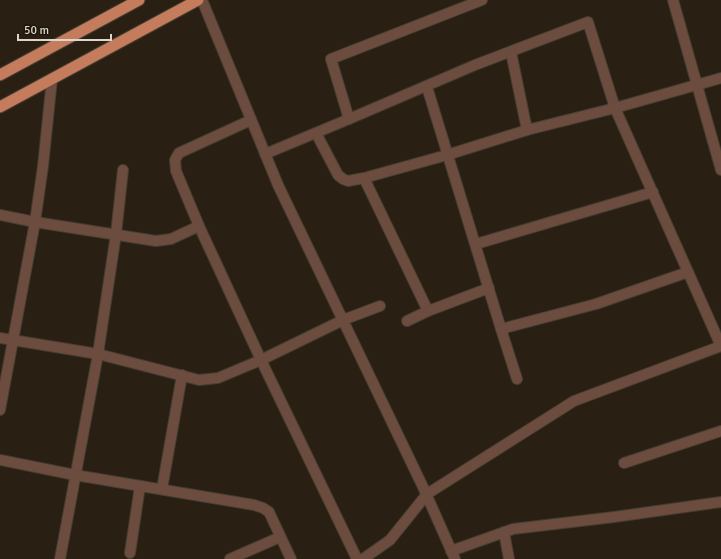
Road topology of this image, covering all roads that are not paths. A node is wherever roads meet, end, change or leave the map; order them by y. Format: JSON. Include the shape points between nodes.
{"nodes":[{"id":1,"x":139,"y":0,"type":"edge"},
{"id":2,"x":198,"y":0,"type":"edge"},
{"id":3,"x":202,"y":0,"type":"edge"},
{"id":4,"x":482,"y":0,"type":"edge"},
{"id":5,"x":673,"y":0,"type":"edge"},
{"id":6,"x":511,"y":52,"type":"junction"},
{"id":7,"x":0,"y":75,"type":"edge"},
{"id":8,"x":721,"y":78,"type":"edge"},
{"id":9,"x":52,"y":79,"type":"junction"},
{"id":10,"x":697,"y":84,"type":"junction"},
{"id":11,"x":427,"y":87,"type":"junction"},
{"id":12,"x":0,"y":107,"type":"edge"},
{"id":13,"x":615,"y":108,"type":"junction"},
{"id":14,"x":350,"y":119,"type":"junction"},
{"id":15,"x":251,"y":120,"type":"junction"},
{"id":16,"x":527,"y":130,"type":"junction"},
{"id":17,"x":316,"y":133,"type":"junction"},
{"id":18,"x":265,"y":154,"type":"junction"},
{"id":19,"x":447,"y":155,"type":"junction"},
{"id":20,"x":123,"y":170,"type":"dead end"},
{"id":21,"x":721,"y":170,"type":"edge"},
{"id":22,"x":364,"y":178,"type":"junction"},
{"id":23,"x":653,"y":192,"type":"junction"},
{"id":24,"x":0,"y":215,"type":"edge"},
{"id":25,"x":35,"y":222,"type":"junction"},
{"id":26,"x":199,"y":226,"type":"junction"},
{"id":27,"x":116,"y":234,"type":"junction"},
{"id":28,"x":476,"y":244,"type":"junction"},
{"id":29,"x":688,"y":272,"type":"junction"},
{"id":30,"x":488,"y":288,"type":"junction"},
{"id":31,"x":380,"y":306,"type":"dead end"},
{"id":32,"x":428,"y":311,"type":"junction"},
{"id":33,"x":343,"y":320,"type":"junction"},
{"id":34,"x":407,"y":321,"type":"dead end"},
{"id":35,"x":501,"y":329,"type":"junction"},
{"id":36,"x":0,"y":338,"type":"edge"},
{"id":37,"x":12,"y":341,"type":"junction"},
{"id":38,"x":721,"y":346,"type":"edge"},
{"id":39,"x":98,"y":354,"type":"junction"},
{"id":40,"x":261,"y":360,"type":"junction"},
{"id":41,"x":182,"y":375,"type":"junction"},
{"id":42,"x":517,"y":379,"type":"dead end"},
{"id":43,"x":0,"y":410,"type":"edge"},
{"id":44,"x":721,"y":431,"type":"edge"},
{"id":45,"x":0,"y":460,"type":"edge"},
{"id":46,"x":624,"y":463,"type":"dead end"},
{"id":47,"x":75,"y":475,"type":"junction"},
{"id":48,"x":140,"y":486,"type":"junction"},
{"id":49,"x":162,"y":489,"type":"junction"},
{"id":50,"x":426,"y":494,"type":"junction"},
{"id":51,"x":721,"y":502,"type":"edge"},
{"id":52,"x":504,"y":532,"type":"junction"},
{"id":53,"x":280,"y":537,"type":"junction"},
{"id":54,"x":130,"y":552,"type":"dead end"},
{"id":55,"x":453,"y":555,"type":"edge"},
{"id":56,"x":60,"y":559,"type":"edge"},
{"id":57,"x":230,"y":559,"type":"edge"},
{"id":58,"x":291,"y":559,"type":"edge"},
{"id":59,"x":357,"y":559,"type":"edge"},
{"id":60,"x":363,"y":559,"type":"edge"},
{"id":61,"x":509,"y":559,"type":"edge"}],
"edges":[{"from":1,"to":7,"type":"highway"},
{"from":2,"to":9,"type":"highway"},
{"from":3,"to":15,"type":"street"},
{"from":4,"to":14,"type":"street","via":[[331,59]]},
{"from":5,"to":10,"type":"street"},
{"from":6,"to":11,"type":"street"},
{"from":6,"to":13,"type":"street","via":[[588,22]]},
{"from":6,"to":16,"type":"street"},
{"from":8,"to":10,"type":"street"},
{"from":9,"to":12,"type":"highway"},
{"from":9,"to":25,"type":"street"},
{"from":10,"to":13,"type":"street"},
{"from":10,"to":21,"type":"street"},
{"from":11,"to":14,"type":"street"},
{"from":11,"to":19,"type":"street"},
{"from":13,"to":16,"type":"street"},
{"from":13,"to":23,"type":"street"},
{"from":14,"to":17,"type":"street"},
{"from":15,"to":18,"type":"street"},
{"from":15,"to":26,"type":"street","via":[[179,154],[175,160],[176,171]]},
{"from":16,"to":19,"type":"street"},
{"from":17,"to":18,"type":"street"},
{"from":17,"to":22,"type":"street","via":[[342,180]]},
{"from":18,"to":33,"type":"street"},
{"from":19,"to":22,"type":"street"},
{"from":19,"to":28,"type":"street"},
{"from":20,"to":27,"type":"street"},
{"from":22,"to":32,"type":"street"},
{"from":23,"to":28,"type":"street"},
{"from":23,"to":29,"type":"street"},
{"from":24,"to":25,"type":"street"},
{"from":25,"to":27,"type":"street"},
{"from":25,"to":37,"type":"street"},
{"from":26,"to":27,"type":"street","via":[[171,239],[156,241]]},
{"from":26,"to":40,"type":"street"},
{"from":27,"to":39,"type":"street"},
{"from":28,"to":30,"type":"street"},
{"from":29,"to":35,"type":"street","via":[[596,304]]},
{"from":29,"to":38,"type":"street"},
{"from":30,"to":32,"type":"street"},
{"from":30,"to":35,"type":"street"},
{"from":31,"to":33,"type":"street"},
{"from":32,"to":34,"type":"street"},
{"from":33,"to":40,"type":"street"},
{"from":33,"to":50,"type":"street"},
{"from":35,"to":42,"type":"street"},
{"from":36,"to":37,"type":"street"},
{"from":37,"to":39,"type":"street"},
{"from":37,"to":43,"type":"street"},
{"from":38,"to":50,"type":"street","via":[[574,401]]},
{"from":39,"to":41,"type":"street"},
{"from":39,"to":47,"type":"street"},
{"from":40,"to":41,"type":"street","via":[[218,378],[199,380]]},
{"from":40,"to":59,"type":"street"},
{"from":41,"to":49,"type":"street"},
{"from":44,"to":46,"type":"street"},
{"from":45,"to":47,"type":"street"},
{"from":47,"to":48,"type":"street"},
{"from":47,"to":56,"type":"street"},
{"from":48,"to":49,"type":"street"},
{"from":48,"to":54,"type":"street"},
{"from":49,"to":53,"type":"street","via":[[263,508],[269,512]]},
{"from":50,"to":55,"type":"street"},
{"from":50,"to":60,"type":"street","via":[[390,540]]},
{"from":51,"to":52,"type":"street"},
{"from":52,"to":55,"type":"street"},
{"from":52,"to":61,"type":"street"},
{"from":53,"to":57,"type":"street"},
{"from":53,"to":58,"type":"street"}]}
